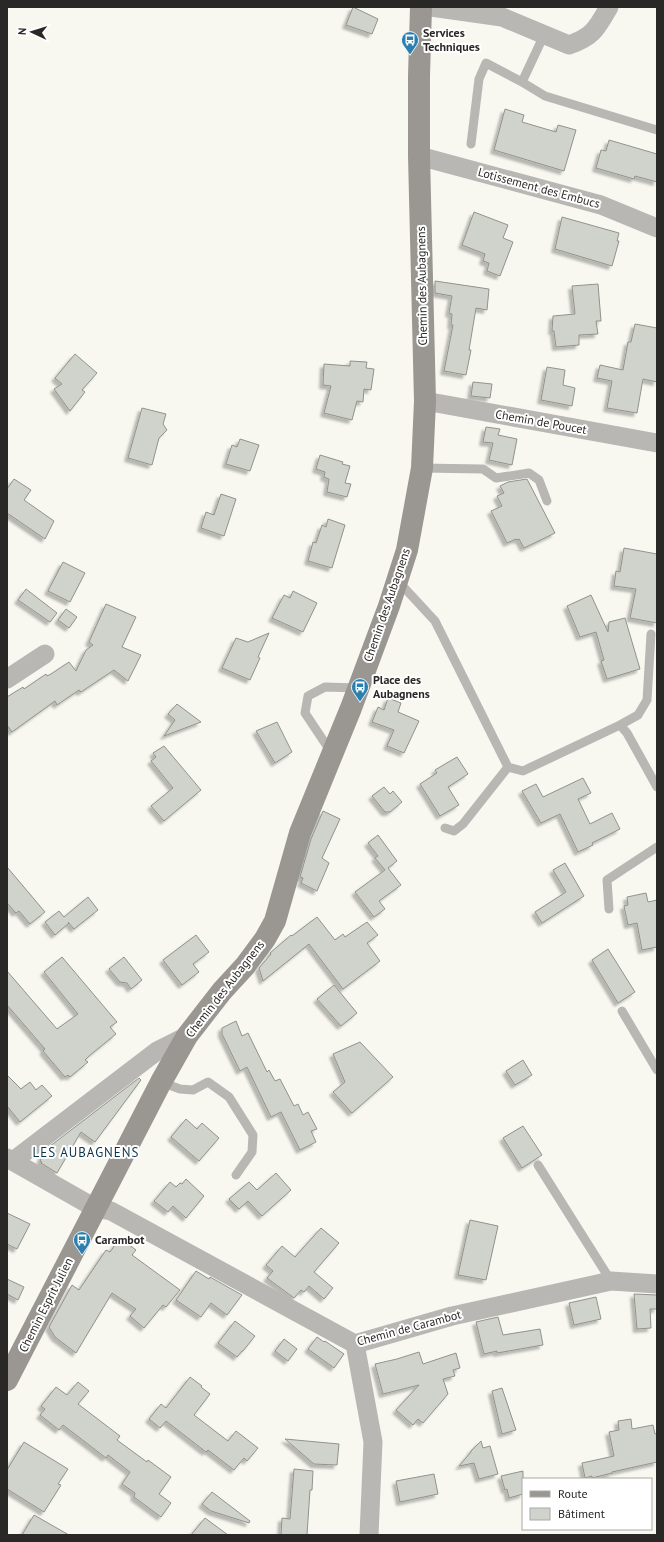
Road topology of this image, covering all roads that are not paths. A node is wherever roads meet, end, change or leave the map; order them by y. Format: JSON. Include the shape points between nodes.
{"nodes":[{"id":1,"x":421,"y":7,"type":"edge"},
{"id":2,"x":609,"y":7,"type":"edge"},
{"id":3,"x":544,"y":35,"type":"junction"},
{"id":4,"x":522,"y":82,"type":"junction"},
{"id":5,"x":657,"y":130,"type":"edge"},
{"id":6,"x":471,"y":144,"type":"dead end"},
{"id":7,"x":419,"y":156,"type":"junction"},
{"id":8,"x":657,"y":228,"type":"edge"},
{"id":9,"x":425,"y":401,"type":"junction"},
{"id":10,"x":657,"y":443,"type":"edge"},
{"id":11,"x":422,"y":468,"type":"junction"},
{"id":12,"x":547,"y":501,"type":"dead end"},
{"id":13,"x":397,"y":580,"type":"junction"},
{"id":14,"x":651,"y":634,"type":"dead end"},
{"id":15,"x":45,"y":654,"type":"dead end"},
{"id":16,"x":7,"y":679,"type":"edge"},
{"id":17,"x":358,"y":688,"type":"junction"},
{"id":18,"x":620,"y":725,"type":"junction"},
{"id":19,"x":332,"y":753,"type":"junction"},
{"id":20,"x":508,"y":767,"type":"junction"},
{"id":21,"x":657,"y":786,"type":"edge"},
{"id":22,"x":444,"y":828,"type":"dead end"},
{"id":23,"x":657,"y":847,"type":"edge"},
{"id":24,"x":609,"y":909,"type":"dead end"},
{"id":25,"x":622,"y":1012,"type":"dead end"},
{"id":26,"x":187,"y":1036,"type":"junction"},
{"id":27,"x":657,"y":1070,"type":"edge"},
{"id":28,"x":162,"y":1082,"type":"junction"},
{"id":29,"x":10,"y":1159,"type":"edge"},
{"id":30,"x":538,"y":1165,"type":"dead end"},
{"id":31,"x":236,"y":1175,"type":"dead end"},
{"id":32,"x":95,"y":1208,"type":"junction"},
{"id":33,"x":612,"y":1281,"type":"junction"},
{"id":34,"x":657,"y":1284,"type":"edge"},
{"id":35,"x":355,"y":1344,"type":"junction"},
{"id":36,"x":7,"y":1380,"type":"edge"},
{"id":37,"x":369,"y":1535,"type":"edge"}],
"edges":[{"from":1,"to":3,"type":"street","via":[[502,17]]},
{"from":1,"to":7,"type":"street","name":"Chemin des Aubagnens"},
{"from":2,"to":3,"type":"street","via":[[597,28],[582,40],[569,45]]},
{"from":3,"to":4,"type":"lane"},
{"from":4,"to":5,"type":"lane","via":[[545,96]]},
{"from":4,"to":6,"type":"lane","via":[[486,63],[479,79]]},
{"from":7,"to":8,"type":"street","name":"Lotissement des Embucs","via":[[601,205]]},
{"from":7,"to":9,"type":"street","name":"Chemin des Aubagnens"},
{"from":9,"to":10,"type":"street","name":"Chemin de Poucet"},
{"from":9,"to":11,"type":"street","name":"Chemin des Aubagnens"},
{"from":11,"to":12,"type":"lane","via":[[483,469],[496,478],[529,473],[539,480]]},
{"from":11,"to":13,"type":"street","name":"Chemin des Aubagnens","via":[[407,550]]},
{"from":13,"to":17,"type":"street","name":"Chemin des Aubagnens"},
{"from":13,"to":20,"type":"lane","via":[[434,621]]},
{"from":14,"to":18,"type":"lane","via":[[647,700],[638,715]]},
{"from":15,"to":16,"type":"street"},
{"from":17,"to":19,"type":"street","name":"Chemin des Aubagnens"},
{"from":17,"to":19,"type":"lane","via":[[325,687],[308,696],[305,713]]},
{"from":18,"to":20,"type":"lane","via":[[522,771]]},
{"from":18,"to":21,"type":"lane"},
{"from":19,"to":26,"type":"street","name":"Chemin des Aubagnens","via":[[300,833],[275,921],[265,939]]},
{"from":20,"to":22,"type":"lane","via":[[463,824],[454,830]]},
{"from":23,"to":24,"type":"lane","via":[[607,880]]},
{"from":25,"to":27,"type":"lane"},
{"from":26,"to":28,"type":"street","name":"Chemin des Aubagnens"},
{"from":26,"to":29,"type":"street","via":[[157,1051]]},
{"from":28,"to":31,"type":"lane","via":[[180,1089],[193,1090],[208,1082],[229,1097],[253,1135],[252,1152]]},
{"from":28,"to":32,"type":"street","name":"Chemin des Aubagnens"},
{"from":29,"to":32,"type":"street","name":"Chemin de Carambot"},
{"from":30,"to":33,"type":"lane"},
{"from":32,"to":35,"type":"street","name":"Chemin de Carambot","via":[[111,1211]]},
{"from":32,"to":36,"type":"street","name":"Chemin Esprit Julien"},
{"from":33,"to":34,"type":"street","name":"Chemin de Carambot"},
{"from":33,"to":35,"type":"street","name":"Chemin de Carambot","via":[[452,1316]]},
{"from":35,"to":37,"type":"street","via":[[373,1442]]}]}
